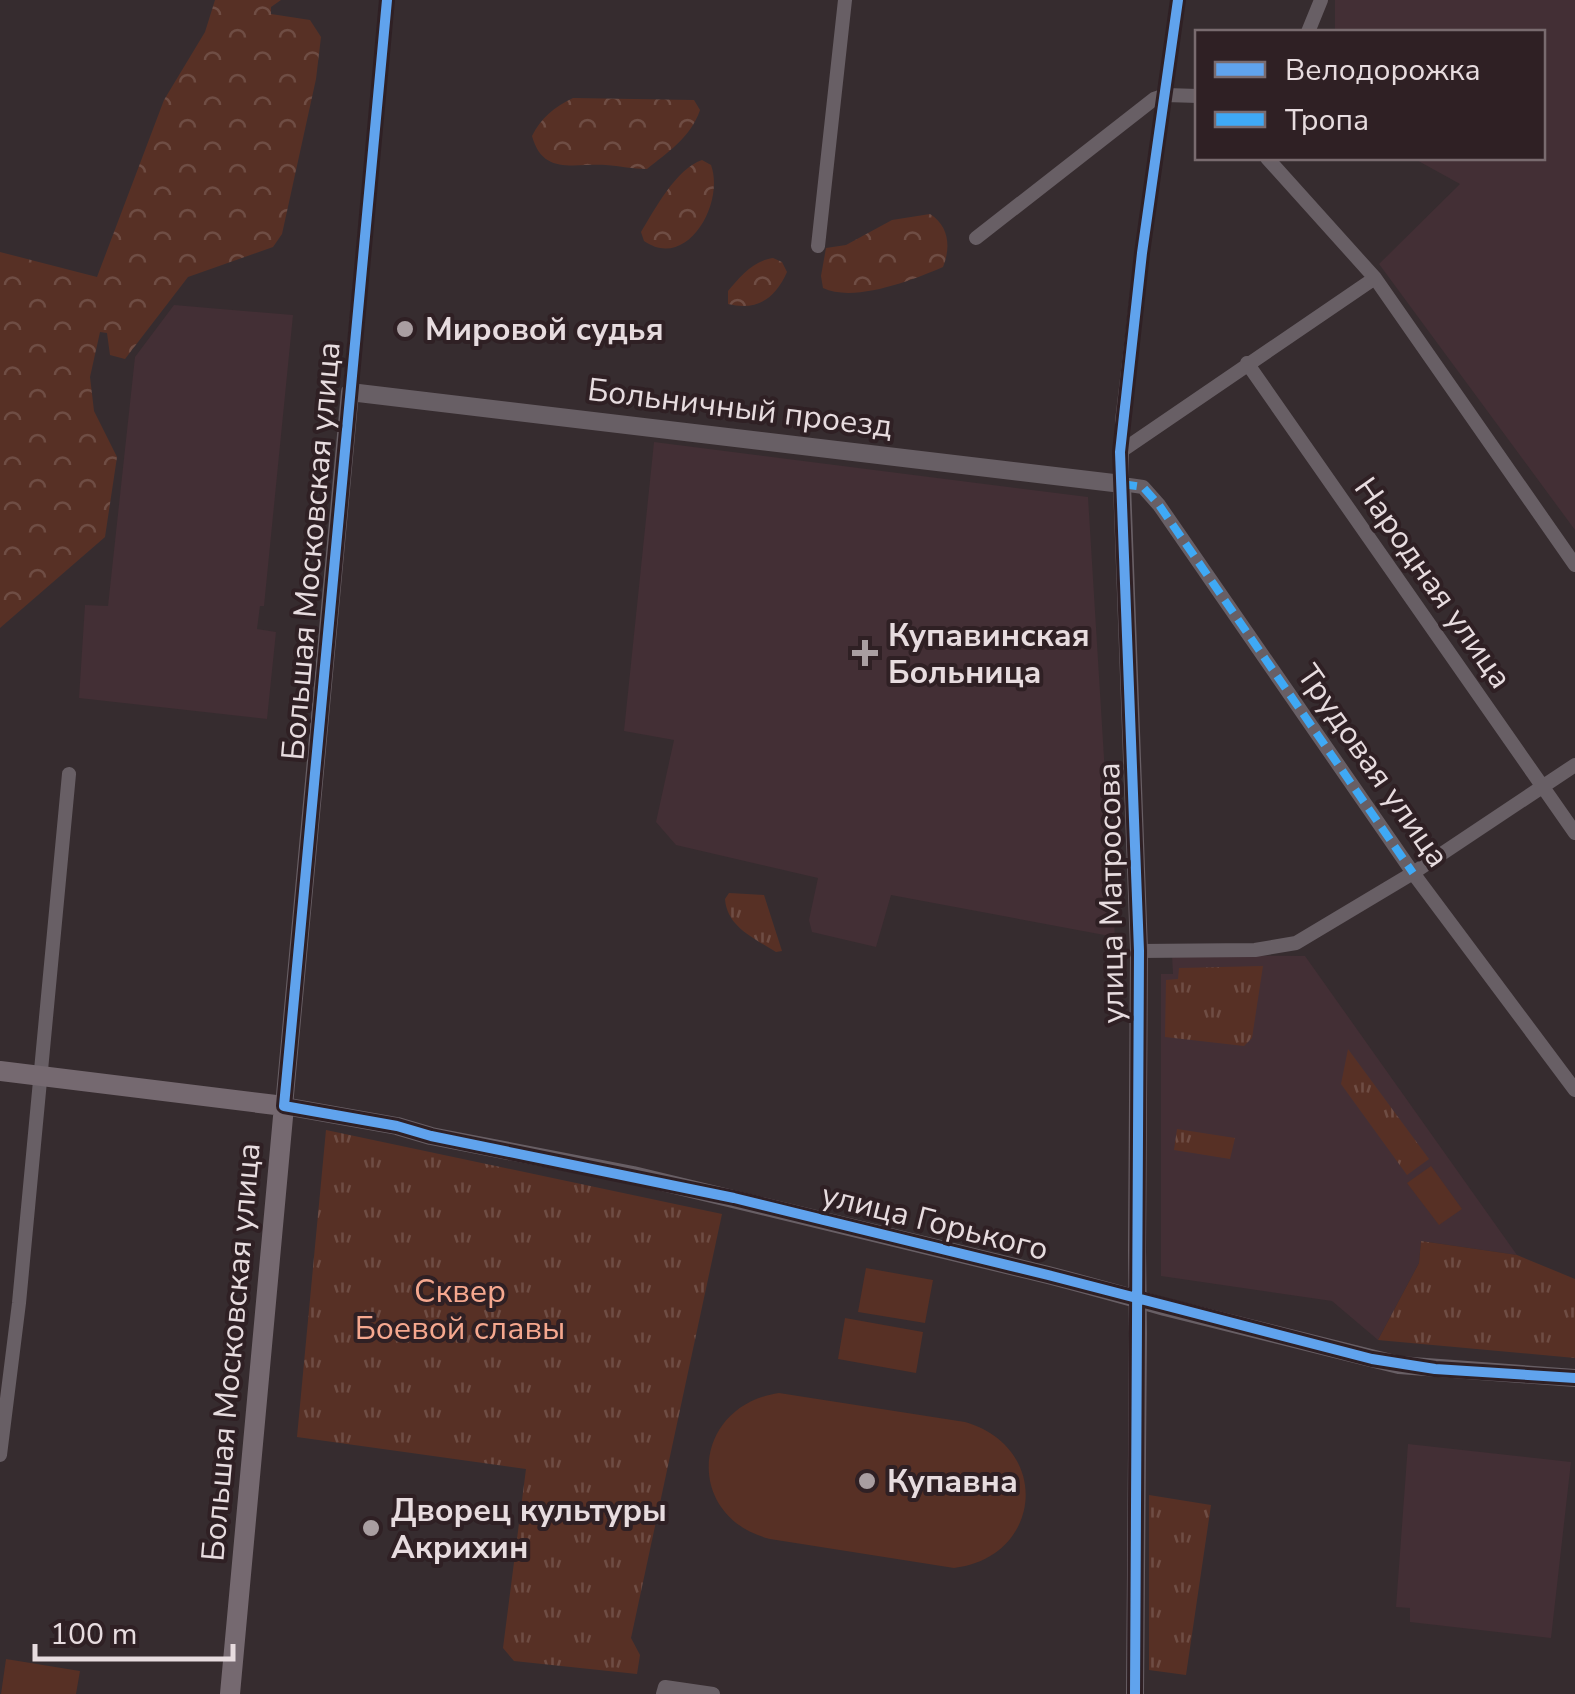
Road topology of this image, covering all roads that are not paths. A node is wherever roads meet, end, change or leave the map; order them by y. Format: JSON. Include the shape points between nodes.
{"nodes":[{"id":1,"x":388,"y":0,"type":"edge"},
{"id":2,"x":845,"y":0,"type":"edge"},
{"id":3,"x":1178,"y":0,"type":"edge"},
{"id":4,"x":1320,"y":0,"type":"edge"},
{"id":5,"x":1309,"y":30,"type":"edge"},
{"id":6,"x":1166,"y":95,"type":"junction"},
{"id":7,"x":1195,"y":96,"type":"edge"},
{"id":8,"x":1270,"y":160,"type":"edge"},
{"id":9,"x":976,"y":238,"type":"dead end"},
{"id":10,"x":818,"y":246,"type":"dead end"},
{"id":11,"x":1375,"y":278,"type":"junction"},
{"id":12,"x":1247,"y":362,"type":"junction"},
{"id":13,"x":350,"y":392,"type":"junction"},
{"id":14,"x":1120,"y":452,"type":"junction"},
{"id":15,"x":1122,"y":484,"type":"junction"},
{"id":16,"x":1575,"y":565,"type":"edge"},
{"id":17,"x":1575,"y":765,"type":"edge"},
{"id":18,"x":69,"y":774,"type":"dead end"},
{"id":19,"x":1541,"y":787,"type":"junction"},
{"id":20,"x":1575,"y":833,"type":"edge"},
{"id":21,"x":1412,"y":874,"type":"junction"},
{"id":22,"x":1139,"y":951,"type":"junction"},
{"id":23,"x":0,"y":1072,"type":"edge"},
{"id":24,"x":41,"y":1077,"type":"junction"},
{"id":25,"x":1575,"y":1090,"type":"edge"},
{"id":26,"x":284,"y":1106,"type":"junction"},
{"id":27,"x":1138,"y":1299,"type":"junction"},
{"id":28,"x":1575,"y":1378,"type":"edge"},
{"id":29,"x":0,"y":1455,"type":"edge"},
{"id":30,"x":664,"y":1690,"type":"edge"},
{"id":31,"x":230,"y":1694,"type":"edge"},
{"id":32,"x":713,"y":1694,"type":"edge"},
{"id":33,"x":1135,"y":1694,"type":"edge"}],
"edges":[{"from":1,"to":13,"type":"street","name":"Большая Московская улица"},
{"from":2,"to":10,"type":"street"},
{"from":3,"to":6,"type":"street","name":"улица Матросова"},
{"from":4,"to":5,"type":"street"},
{"from":6,"to":7,"type":"street"},
{"from":6,"to":9,"type":"street"},
{"from":6,"to":14,"type":"street","name":"улица Матросова"},
{"from":8,"to":11,"type":"street"},
{"from":11,"to":12,"type":"street"},
{"from":11,"to":16,"type":"street"},
{"from":12,"to":14,"type":"street"},
{"from":12,"to":19,"type":"street","name":"Народная улица"},
{"from":13,"to":15,"type":"street","name":"Больничный проезд"},
{"from":13,"to":26,"type":"street","name":"Большая Московская улица"},
{"from":14,"to":15,"type":"street","name":"улица Матросова"},
{"from":15,"to":21,"type":"street","name":"Трудовая улица","via":[[1144,487],[1160,504]]},
{"from":15,"to":22,"type":"street","name":"улица Матросова"},
{"from":17,"to":19,"type":"street"},
{"from":18,"to":24,"type":"street"},
{"from":19,"to":20,"type":"street","name":"Народная улица"},
{"from":19,"to":21,"type":"street"},
{"from":21,"to":22,"type":"street","via":[[1318,932],[1277,949]]},
{"from":21,"to":25,"type":"street","name":"Трудовая улица"},
{"from":22,"to":27,"type":"street","name":"улица Матросова"},
{"from":23,"to":24,"type":"main road"},
{"from":24,"to":26,"type":"main road"},
{"from":24,"to":29,"type":"street"},
{"from":26,"to":27,"type":"street","name":"улица Горького","via":[[633,1175]]},
{"from":26,"to":31,"type":"main road","name":"Большая Московская улица"},
{"from":27,"to":28,"type":"street","name":"улица Горького","via":[[1400,1365]]},
{"from":27,"to":33,"type":"street","name":"улица Матросова"},
{"from":30,"to":32,"type":"street"}]}
